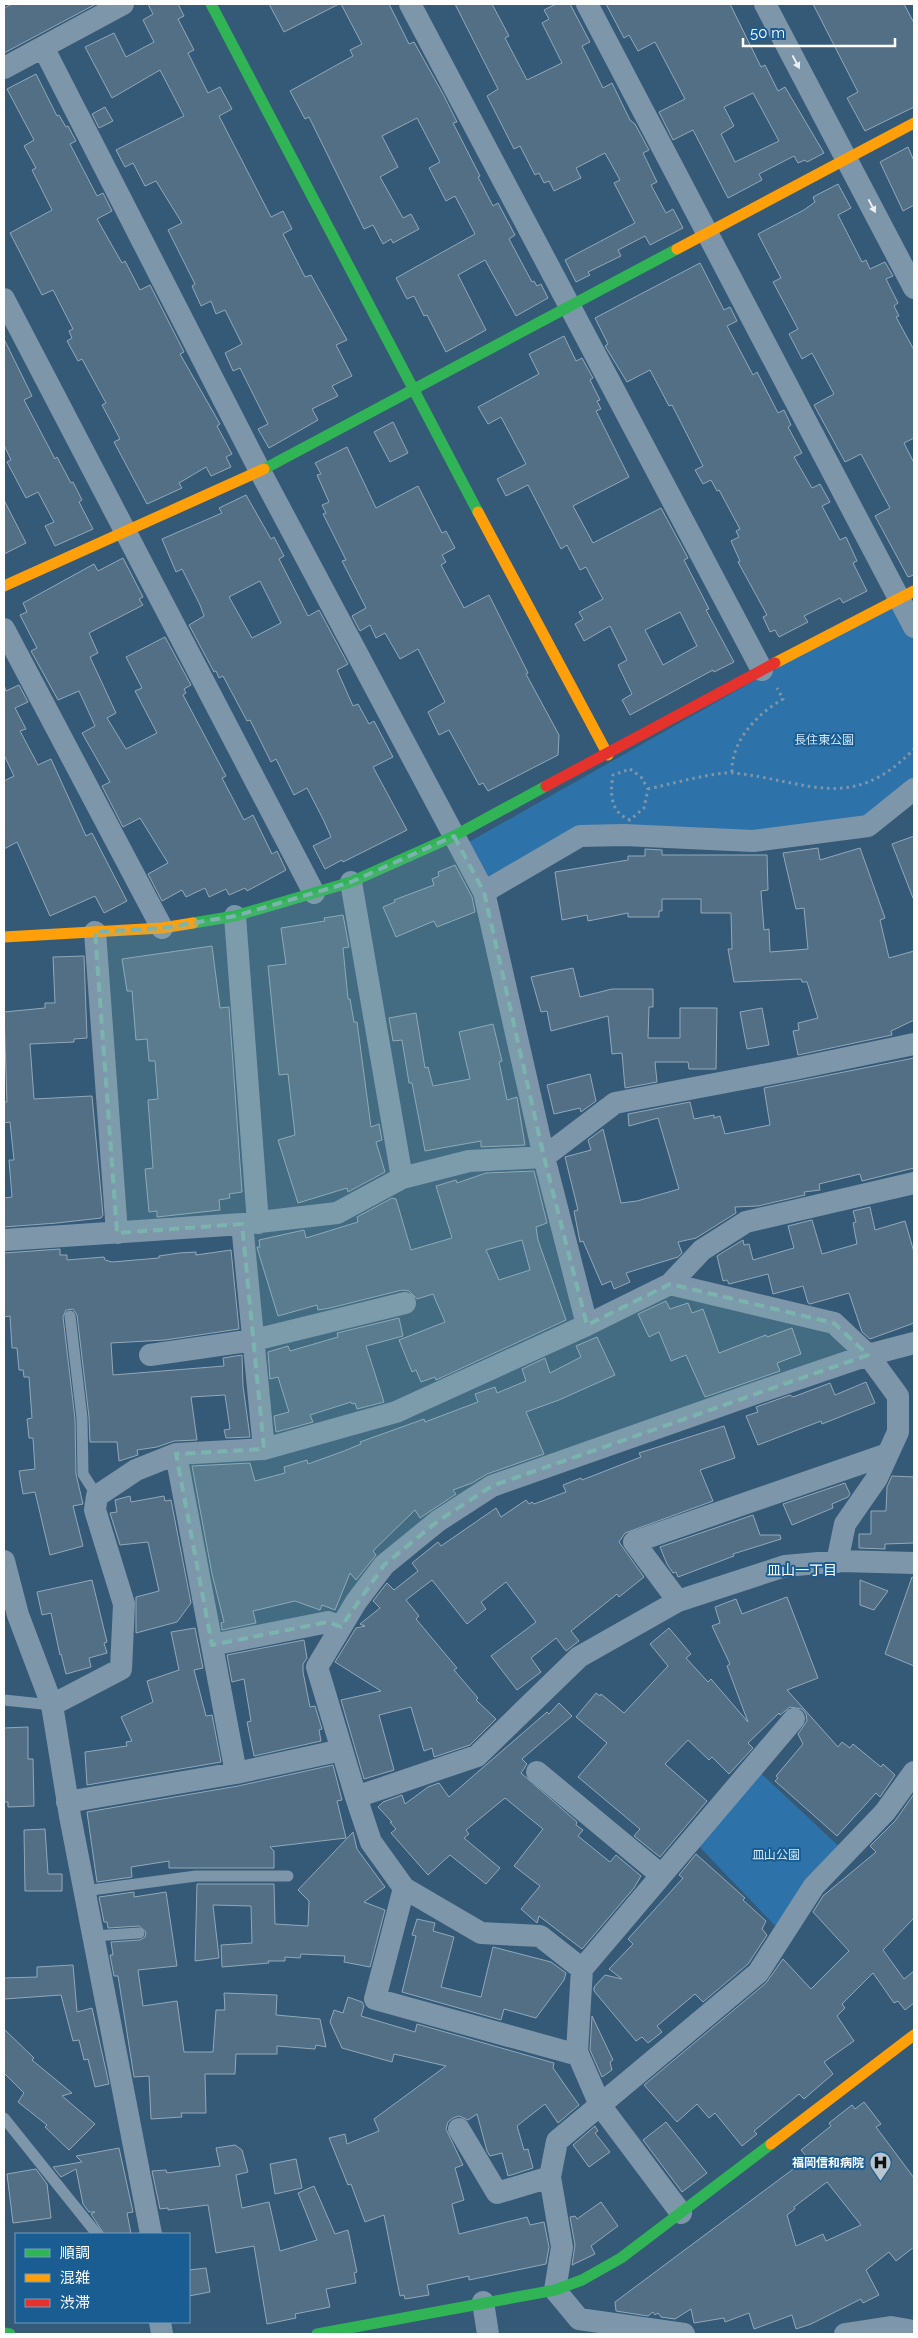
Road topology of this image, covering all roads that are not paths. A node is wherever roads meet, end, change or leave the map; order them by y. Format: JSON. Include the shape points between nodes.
{"nodes":[{"id":1,"x":123,"y":4,"type":"edge"},
{"id":2,"x":211,"y":4,"type":"edge"},
{"id":3,"x":410,"y":4,"type":"edge"},
{"id":4,"x":587,"y":4,"type":"edge"},
{"id":5,"x":765,"y":4,"type":"edge"},
{"id":6,"x":43,"y":47,"type":"junction"},
{"id":7,"x":4,"y":68,"type":"edge"},
{"id":8,"x":914,"y":124,"type":"edge"},
{"id":9,"x":847,"y":159,"type":"junction"},
{"id":10,"x":708,"y":234,"type":"junction"},
{"id":11,"x":914,"y":288,"type":"edge"},
{"id":12,"x":4,"y":298,"type":"edge"},
{"id":13,"x":571,"y":307,"type":"junction"},
{"id":14,"x":412,"y":390,"type":"junction"},
{"id":15,"x":260,"y":471,"type":"junction"},
{"id":16,"x":126,"y":532,"type":"junction"},
{"id":17,"x":4,"y":586,"type":"edge"},
{"id":18,"x":908,"y":595,"type":"edge"},
{"id":19,"x":914,"y":627,"type":"edge"},
{"id":20,"x":4,"y":629,"type":"edge"},
{"id":21,"x":762,"y":670,"type":"junction"},
{"id":22,"x":608,"y":755,"type":"junction"},
{"id":23,"x":914,"y":789,"type":"edge"},
{"id":24,"x":454,"y":836,"type":"junction"},
{"id":25,"x":351,"y":882,"type":"junction"},
{"id":26,"x":484,"y":892,"type":"junction"},
{"id":27,"x":314,"y":893,"type":"junction"},
{"id":28,"x":235,"y":916,"type":"junction"},
{"id":29,"x":162,"y":928,"type":"junction"},
{"id":30,"x":95,"y":932,"type":"junction"},
{"id":31,"x":4,"y":937,"type":"edge"},
{"id":32,"x":914,"y":1044,"type":"edge"},
{"id":33,"x":544,"y":1157,"type":"junction"},
{"id":34,"x":402,"y":1178,"type":"junction"},
{"id":35,"x":914,"y":1183,"type":"edge"},
{"id":36,"x":250,"y":1223,"type":"junction"},
{"id":37,"x":117,"y":1233,"type":"junction"},
{"id":38,"x":4,"y":1240,"type":"edge"},
{"id":39,"x":670,"y":1284,"type":"junction"},
{"id":40,"x":405,"y":1303,"type":"dead end"},
{"id":41,"x":70,"y":1316,"type":"dead end"},
{"id":42,"x":587,"y":1325,"type":"junction"},
{"id":43,"x":254,"y":1340,"type":"junction"},
{"id":44,"x":914,"y":1343,"type":"edge"},
{"id":45,"x":150,"y":1355,"type":"dead end"},
{"id":46,"x":868,"y":1356,"type":"junction"},
{"id":47,"x":264,"y":1449,"type":"junction"},
{"id":48,"x":176,"y":1454,"type":"junction"},
{"id":49,"x":888,"y":1454,"type":"junction"},
{"id":50,"x":97,"y":1496,"type":"junction"},
{"id":51,"x":4,"y":1561,"type":"edge"},
{"id":52,"x":837,"y":1562,"type":"junction"},
{"id":53,"x":914,"y":1562,"type":"edge"},
{"id":54,"x":678,"y":1601,"type":"junction"},
{"id":55,"x":4,"y":1619,"type":"edge"},
{"id":56,"x":341,"y":1627,"type":"junction"},
{"id":57,"x":25,"y":1634,"type":"junction"},
{"id":58,"x":212,"y":1645,"type":"junction"},
{"id":59,"x":4,"y":1700,"type":"edge"},
{"id":60,"x":52,"y":1705,"type":"junction"},
{"id":61,"x":794,"y":1719,"type":"dead end"},
{"id":62,"x":342,"y":1750,"type":"junction"},
{"id":63,"x":236,"y":1772,"type":"junction"},
{"id":64,"x":537,"y":1772,"type":"dead end"},
{"id":65,"x":914,"y":1772,"type":"edge"},
{"id":66,"x":356,"y":1797,"type":"junction"},
{"id":67,"x":68,"y":1802,"type":"junction"},
{"id":68,"x":661,"y":1875,"type":"junction"},
{"id":69,"x":288,"y":1876,"type":"dead end"},
{"id":70,"x":404,"y":1888,"type":"junction"},
{"id":71,"x":84,"y":1892,"type":"junction"},
{"id":72,"x":139,"y":1933,"type":"dead end"},
{"id":73,"x":93,"y":1936,"type":"junction"},
{"id":74,"x":582,"y":1969,"type":"junction"},
{"id":75,"x":914,"y":2035,"type":"edge"},
{"id":76,"x":578,"y":2055,"type":"junction"},
{"id":77,"x":600,"y":2105,"type":"junction"},
{"id":78,"x":4,"y":2118,"type":"edge"},
{"id":79,"x":459,"y":2130,"type":"dead end"},
{"id":80,"x":550,"y":2178,"type":"junction"},
{"id":81,"x":681,"y":2213,"type":"junction"},
{"id":82,"x":96,"y":2233,"type":"edge"},
{"id":83,"x":151,"y":2233,"type":"edge"},
{"id":84,"x":554,"y":2290,"type":"junction"},
{"id":85,"x":483,"y":2302,"type":"junction"},
{"id":86,"x":373,"y":2330,"type":"edge"},
{"id":87,"x":914,"y":2331,"type":"edge"},
{"id":88,"x":4,"y":2333,"type":"edge"},
{"id":89,"x":10,"y":2334,"type":"edge"},
{"id":90,"x":318,"y":2334,"type":"edge"},
{"id":91,"x":488,"y":2334,"type":"edge"},
{"id":92,"x":684,"y":2334,"type":"edge"},
{"id":93,"x":845,"y":2334,"type":"edge"}],
"edges":[{"from":1,"to":6,"type":"street"},
{"from":2,"to":14,"type":"street"},
{"from":3,"to":13,"type":"street"},
{"from":4,"to":10,"type":"street"},
{"from":5,"to":9,"type":"street","one_way":true},
{"from":6,"to":7,"type":"street"},
{"from":6,"to":15,"type":"street"},
{"from":8,"to":9,"type":"street"},
{"from":9,"to":10,"type":"street"},
{"from":9,"to":11,"type":"street","one_way":true},
{"from":10,"to":13,"type":"street"},
{"from":10,"to":18,"type":"street"},
{"from":12,"to":16,"type":"street"},
{"from":13,"to":14,"type":"street"},
{"from":13,"to":21,"type":"street"},
{"from":14,"to":15,"type":"street"},
{"from":14,"to":22,"type":"street"},
{"from":15,"to":16,"type":"street"},
{"from":15,"to":24,"type":"street"},
{"from":16,"to":17,"type":"street"},
{"from":16,"to":27,"type":"street"},
{"from":18,"to":19,"type":"street"},
{"from":18,"to":21,"type":"street"},
{"from":20,"to":29,"type":"street"},
{"from":21,"to":22,"type":"street"},
{"from":22,"to":24,"type":"street"},
{"from":23,"to":26,"type":"street","via":[[868,826],[753,841],[580,836]]},
{"from":24,"to":25,"type":"street"},
{"from":24,"to":26,"type":"street"},
{"from":25,"to":27,"type":"street"},
{"from":25,"to":34,"type":"street"},
{"from":26,"to":33,"type":"street"},
{"from":27,"to":28,"type":"street"},
{"from":28,"to":29,"type":"street"},
{"from":28,"to":36,"type":"street"},
{"from":29,"to":30,"type":"street"},
{"from":30,"to":31,"type":"street"},
{"from":30,"to":37,"type":"street"},
{"from":32,"to":33,"type":"street","via":[[615,1103]]},
{"from":33,"to":34,"type":"street","via":[[469,1161]]},
{"from":33,"to":42,"type":"street"},
{"from":34,"to":36,"type":"street","via":[[337,1213]]},
{"from":35,"to":39,"type":"street","via":[[746,1222],[702,1250]]},
{"from":36,"to":37,"type":"street"},
{"from":36,"to":43,"type":"street"},
{"from":37,"to":38,"type":"street"},
{"from":39,"to":42,"type":"street"},
{"from":39,"to":46,"type":"street","via":[[834,1323]]},
{"from":40,"to":43,"type":"street"},
{"from":41,"to":50,"type":"lane","via":[[82,1418],[83,1474]]},
{"from":42,"to":47,"type":"street","via":[[396,1412]]},
{"from":43,"to":45,"type":"street"},
{"from":43,"to":47,"type":"street"},
{"from":44,"to":46,"type":"street"},
{"from":46,"to":49,"type":"street","via":[[898,1396],[898,1432]]},
{"from":46,"to":56,"type":"street","via":[[492,1486],[438,1521],[384,1565]]},
{"from":47,"to":48,"type":"street"},
{"from":48,"to":50,"type":"street","via":[[136,1470]]},
{"from":48,"to":58,"type":"street"},
{"from":49,"to":52,"type":"street","via":[[877,1478],[845,1524]]},
{"from":49,"to":54,"type":"street","via":[[634,1542]]},
{"from":50,"to":60,"type":"street","via":[[95,1510],[124,1604],[121,1669]]},
{"from":51,"to":57,"type":"street"},
{"from":52,"to":53,"type":"street"},
{"from":52,"to":54,"type":"street","via":[[785,1566]]},
{"from":54,"to":66,"type":"street","via":[[579,1657],[477,1756]]},
{"from":55,"to":57,"type":"street"},
{"from":56,"to":58,"type":"street","via":[[328,1622]]},
{"from":56,"to":62,"type":"street","via":[[317,1667]]},
{"from":57,"to":60,"type":"street"},
{"from":58,"to":63,"type":"street"},
{"from":59,"to":60,"type":"lane"},
{"from":60,"to":67,"type":"street"},
{"from":61,"to":68,"type":"street"},
{"from":62,"to":63,"type":"street"},
{"from":62,"to":66,"type":"street"},
{"from":63,"to":67,"type":"street"},
{"from":64,"to":68,"type":"street"},
{"from":65,"to":77,"type":"street","via":[[885,1812],[814,1886],[758,1973]]},
{"from":66,"to":70,"type":"street","via":[[371,1842]]},
{"from":67,"to":71,"type":"street"},
{"from":68,"to":74,"type":"street"},
{"from":69,"to":71,"type":"lane","via":[[196,1876]]},
{"from":70,"to":74,"type":"street","via":[[481,1933],[540,1936]]},
{"from":70,"to":76,"type":"street","via":[[375,1998]]},
{"from":71,"to":73,"type":"street"},
{"from":72,"to":73,"type":"lane"},
{"from":73,"to":83,"type":"street"},
{"from":74,"to":76,"type":"street"},
{"from":75,"to":81,"type":"street"},
{"from":76,"to":77,"type":"street"},
{"from":77,"to":80,"type":"street","via":[[556,2141]]},
{"from":77,"to":81,"type":"street"},
{"from":78,"to":82,"type":"lane"},
{"from":79,"to":80,"type":"street","via":[[497,2193]]},
{"from":80,"to":84,"type":"street","via":[[562,2247]]},
{"from":81,"to":84,"type":"street","via":[[621,2258],[582,2280]]},
{"from":84,"to":85,"type":"street"},
{"from":84,"to":92,"type":"street","via":[[580,2319]]},
{"from":85,"to":86,"type":"street"},
{"from":85,"to":91,"type":"street"},
{"from":86,"to":90,"type":"street"},
{"from":87,"to":93,"type":"street","via":[[890,2327]]},
{"from":88,"to":89,"type":"street"}]}
